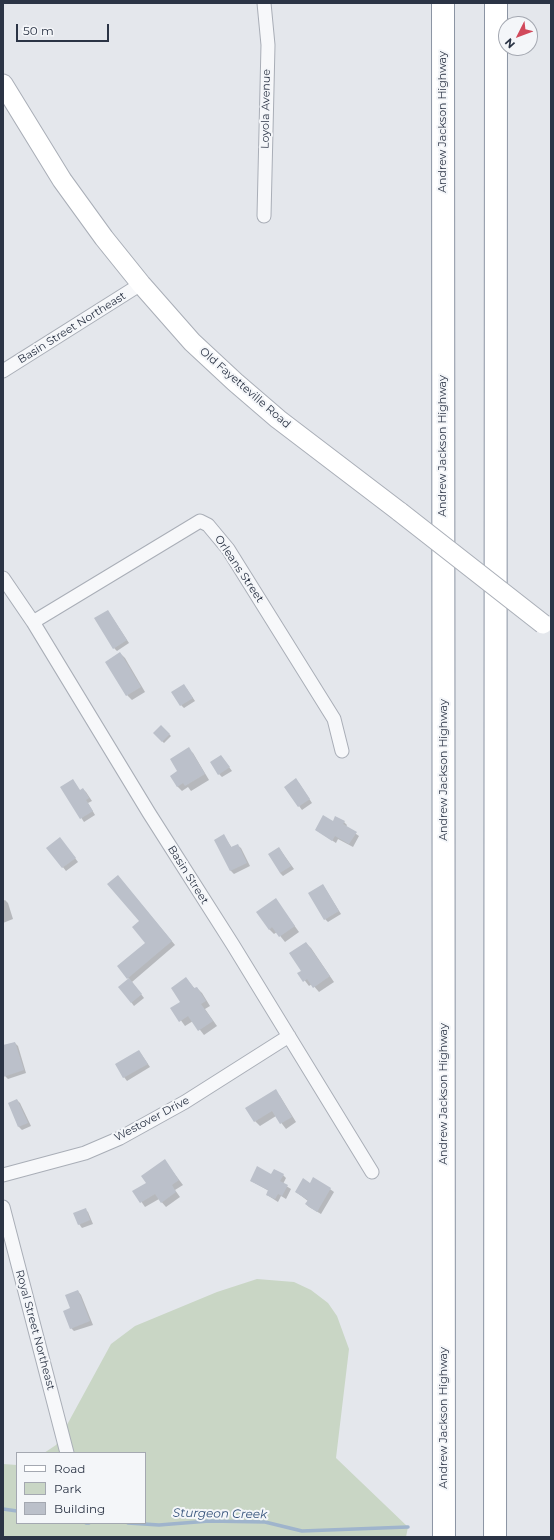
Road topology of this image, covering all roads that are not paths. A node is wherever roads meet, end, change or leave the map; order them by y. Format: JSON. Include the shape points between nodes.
{"nodes":[{"id":1,"x":264,"y":3,"type":"edge"},
{"id":2,"x":443,"y":3,"type":"edge"},
{"id":3,"x":496,"y":3,"type":"edge"},
{"id":4,"x":3,"y":84,"type":"edge"},
{"id":5,"x":264,"y":216,"type":"dead end"},
{"id":6,"x":141,"y":284,"type":"junction"},
{"id":7,"x":3,"y":371,"type":"edge"},
{"id":8,"x":3,"y":578,"type":"edge"},
{"id":9,"x":33,"y":622,"type":"junction"},
{"id":10,"x":547,"y":627,"type":"edge"},
{"id":11,"x":342,"y":751,"type":"dead end"},
{"id":12,"x":289,"y":1036,"type":"junction"},
{"id":13,"x":372,"y":1172,"type":"dead end"},
{"id":14,"x":3,"y":1175,"type":"edge"},
{"id":15,"x":3,"y":1207,"type":"edge"},
{"id":16,"x":67,"y":1452,"type":"edge"},
{"id":17,"x":444,"y":1537,"type":"edge"},
{"id":18,"x":495,"y":1537,"type":"edge"}],
"edges":[{"from":1,"to":5,"type":"street","name":"Loyola Avenue","via":[[268,45]]},
{"from":2,"to":17,"type":"highway","name":"Andrew Jackson Highway"},
{"from":3,"to":18,"type":"highway"},
{"from":4,"to":6,"type":"street","name":"Old Fayetteville Road","via":[[62,180]]},
{"from":6,"to":7,"type":"street","name":"Basin Street Northeast"},
{"from":6,"to":10,"type":"street","name":"Old Fayetteville Road","bridge":true,"via":[[192,342],[278,419]]},
{"from":8,"to":9,"type":"street","name":"Basin Street"},
{"from":9,"to":11,"type":"street","name":"Orleans Street","via":[[200,521],[208,525],[228,549],[334,719]]},
{"from":9,"to":12,"type":"street","name":"Basin Street"},
{"from":12,"to":13,"type":"street","name":"Basin Street"},
{"from":12,"to":14,"type":"street","name":"Westover Drive","via":[[185,1102],[120,1138],[85,1153]]},
{"from":15,"to":16,"type":"street","name":"Royal Street Northeast"}]}
